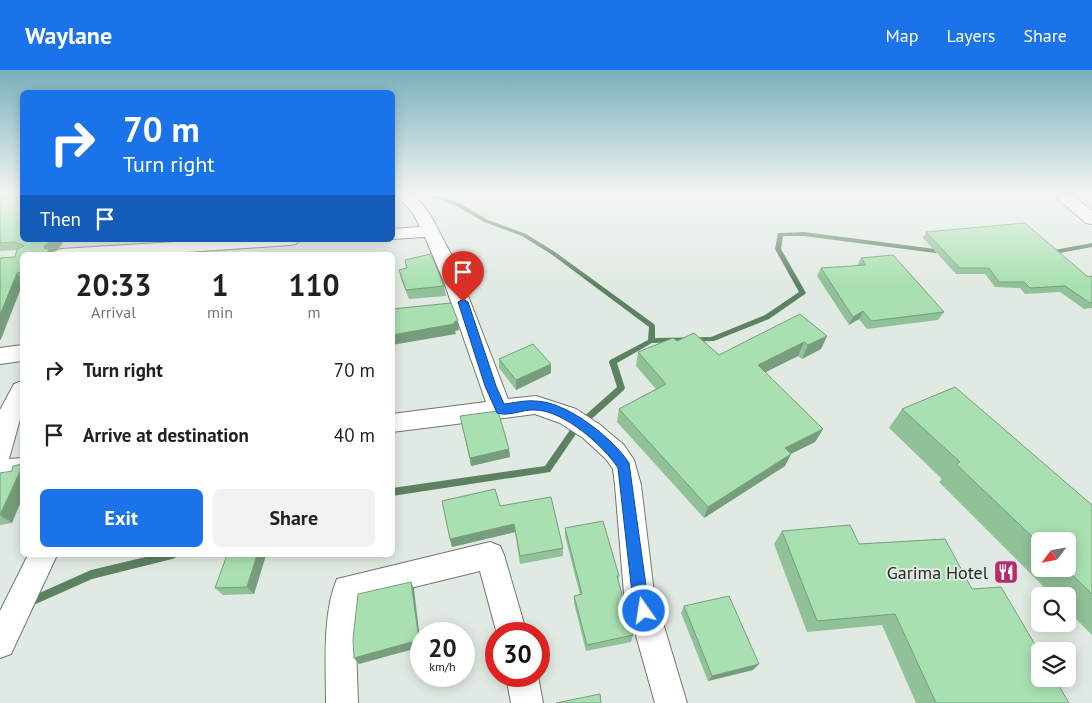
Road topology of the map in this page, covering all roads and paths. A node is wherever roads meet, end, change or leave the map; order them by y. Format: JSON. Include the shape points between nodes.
{"nodes":[{"id":1,"x":428,"y":225,"type":"edge"},
{"id":2,"x":431,"y":231,"type":"junction"},
{"id":3,"x":395,"y":234,"type":"edge"},
{"id":4,"x":248,"y":242,"type":"edge"},
{"id":5,"x":99,"y":249,"type":"edge"},
{"id":6,"x":80,"y":252,"type":"edge"},
{"id":7,"x":20,"y":353,"type":"edge"},
{"id":8,"x":0,"y":356,"type":"edge"},
{"id":9,"x":20,"y":394,"type":"edge"},
{"id":10,"x":501,"y":410,"type":"junction"},
{"id":11,"x":395,"y":423,"type":"edge"},
{"id":12,"x":0,"y":454,"type":"edge"},
{"id":13,"x":20,"y":468,"type":"edge"},
{"id":14,"x":0,"y":471,"type":"edge"},
{"id":15,"x":42,"y":557,"type":"edge"},
{"id":16,"x":509,"y":622,"type":"edge"},
{"id":17,"x":6,"y":634,"type":"edge"},
{"id":18,"x":524,"y":687,"type":"edge"},
{"id":19,"x":342,"y":703,"type":"edge"},
{"id":20,"x":527,"y":703,"type":"edge"},
{"id":21,"x":671,"y":703,"type":"edge"}],
"edges":[{"from":1,"to":2,"type":"street"},
{"from":2,"to":3,"type":"street"},
{"from":2,"to":10,"type":"street","via":[[453,275],[454,303]]},
{"from":4,"to":5,"type":"street"},
{"from":5,"to":6,"type":"street"},
{"from":7,"to":8,"type":"street"},
{"from":9,"to":12,"type":"street","via":[[2,436]]},
{"from":10,"to":11,"type":"street"},
{"from":10,"to":21,"type":"street","via":[[536,405],[579,423],[615,452],[624,467],[639,593]]},
{"from":13,"to":14,"type":"street"},
{"from":15,"to":17,"type":"street"},
{"from":16,"to":19,"type":"street","via":[[490,555],[346,589],[340,645]]},
{"from":18,"to":20,"type":"street"}]}
